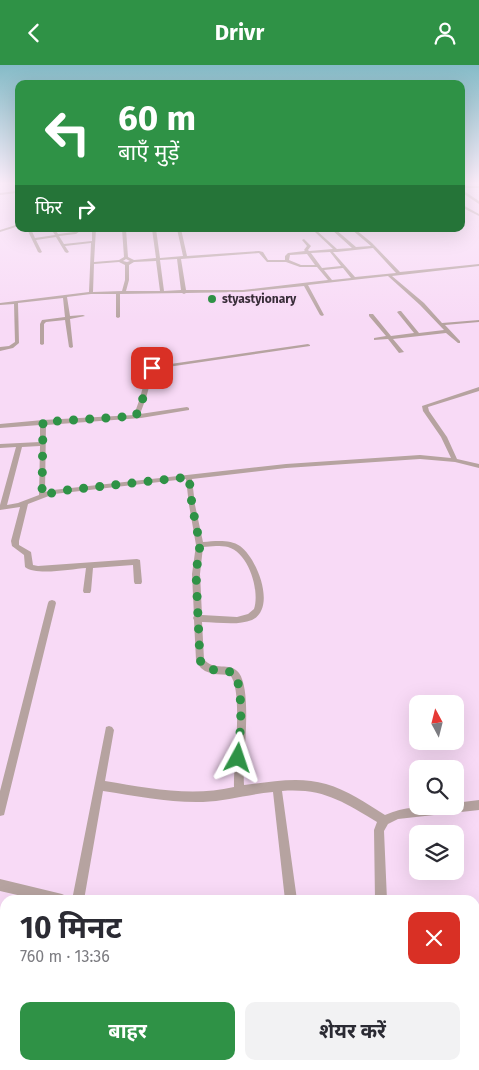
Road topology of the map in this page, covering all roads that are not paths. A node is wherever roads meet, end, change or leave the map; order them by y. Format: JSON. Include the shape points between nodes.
{"nodes":[{"id":1,"x":30,"y":232,"type":"edge"},
{"id":2,"x":55,"y":232,"type":"edge"},
{"id":3,"x":77,"y":232,"type":"edge"},
{"id":4,"x":94,"y":232,"type":"edge"},
{"id":5,"x":124,"y":232,"type":"edge"},
{"id":6,"x":154,"y":232,"type":"edge"},
{"id":7,"x":180,"y":232,"type":"edge"},
{"id":8,"x":317,"y":232,"type":"edge"},
{"id":9,"x":336,"y":232,"type":"edge"},
{"id":10,"x":356,"y":232,"type":"edge"},
{"id":11,"x":58,"y":236,"type":"junction"},
{"id":12,"x":34,"y":239,"type":"junction"},
{"id":13,"x":304,"y":240,"type":"dead end"},
{"id":14,"x":94,"y":242,"type":"junction"},
{"id":15,"x":63,"y":245,"type":"junction"},
{"id":16,"x":374,"y":247,"type":"junction"},
{"id":17,"x":356,"y":249,"type":"junction"},
{"id":18,"x":331,"y":251,"type":"junction"},
{"id":19,"x":337,"y":251,"type":"junction"},
{"id":20,"x":40,"y":252,"type":"dead end"},
{"id":21,"x":67,"y":252,"type":"dead end"},
{"id":22,"x":309,"y":253,"type":"junction"},
{"id":23,"x":236,"y":254,"type":"junction"},
{"id":24,"x":210,"y":256,"type":"junction"},
{"id":25,"x":185,"y":257,"type":"junction"},
{"id":26,"x":179,"y":258,"type":"junction"},
{"id":27,"x":159,"y":259,"type":"junction"},
{"id":28,"x":127,"y":261,"type":"junction"},
{"id":29,"x":287,"y":261,"type":"junction"},
{"id":30,"x":94,"y":263,"type":"junction"},
{"id":31,"x":238,"y":263,"type":"dead end"},
{"id":32,"x":211,"y":264,"type":"dead end"},
{"id":33,"x":479,"y":265,"type":"edge"},
{"id":34,"x":320,"y":267,"type":"junction"},
{"id":35,"x":344,"y":267,"type":"junction"},
{"id":36,"x":398,"y":273,"type":"junction"},
{"id":37,"x":389,"y":275,"type":"junction"},
{"id":38,"x":354,"y":279,"type":"junction"},
{"id":39,"x":331,"y":282,"type":"junction"},
{"id":40,"x":306,"y":285,"type":"junction"},
{"id":41,"x":91,"y":293,"type":"junction"},
{"id":42,"x":118,"y":293,"type":"junction"},
{"id":43,"x":124,"y":293,"type":"junction"},
{"id":44,"x":162,"y":293,"type":"junction"},
{"id":45,"x":184,"y":293,"type":"junction"},
{"id":46,"x":65,"y":296,"type":"junction"},
{"id":47,"x":16,"y":302,"type":"junction"},
{"id":48,"x":0,"y":304,"type":"edge"},
{"id":49,"x":398,"y":312,"type":"dead end"},
{"id":50,"x":322,"y":315,"type":"dead end"},
{"id":51,"x":371,"y":315,"type":"dead end"},
{"id":52,"x":83,"y":316,"type":"dead end"},
{"id":53,"x":118,"y":317,"type":"dead end"},
{"id":54,"x":68,"y":318,"type":"junction"},
{"id":55,"x":479,"y":321,"type":"edge"},
{"id":56,"x":442,"y":324,"type":"junction"},
{"id":57,"x":447,"y":331,"type":"junction"},
{"id":58,"x":418,"y":334,"type":"junction"},
{"id":59,"x":389,"y":338,"type":"junction"},
{"id":60,"x":376,"y":339,"type":"dead end"},
{"id":61,"x":458,"y":342,"type":"dead end"},
{"id":62,"x":42,"y":344,"type":"dead end"},
{"id":63,"x":308,"y":345,"type":"dead end"},
{"id":64,"x":71,"y":347,"type":"dead end"},
{"id":65,"x":0,"y":349,"type":"edge"},
{"id":66,"x":401,"y":352,"type":"dead end"},
{"id":67,"x":479,"y":389,"type":"edge"},
{"id":68,"x":187,"y":409,"type":"dead end"},
{"id":69,"x":136,"y":416,"type":"junction"},
{"id":70,"x":43,"y":422,"type":"junction"},
{"id":71,"x":0,"y":425,"type":"edge"},
{"id":72,"x":43,"y":444,"type":"junction"},
{"id":73,"x":0,"y":446,"type":"edge"},
{"id":74,"x":19,"y":446,"type":"junction"},
{"id":75,"x":455,"y":460,"type":"junction"},
{"id":76,"x":479,"y":466,"type":"edge"},
{"id":77,"x":189,"y":477,"type":"junction"},
{"id":78,"x":42,"y":495,"type":"junction"},
{"id":79,"x":25,"y":502,"type":"junction"},
{"id":80,"x":1,"y":507,"type":"edge"},
{"id":81,"x":200,"y":545,"type":"junction"},
{"id":82,"x":90,"y":565,"type":"junction"},
{"id":83,"x":138,"y":582,"type":"dead end"},
{"id":84,"x":87,"y":591,"type":"dead end"},
{"id":85,"x":52,"y":603,"type":"dead end"},
{"id":86,"x":197,"y":618,"type":"junction"},
{"id":87,"x":109,"y":730,"type":"dead end"},
{"id":88,"x":99,"y":785,"type":"junction"},
{"id":89,"x":277,"y":787,"type":"junction"},
{"id":90,"x":239,"y":791,"type":"junction"},
{"id":91,"x":479,"y":805,"type":"edge"},
{"id":92,"x":0,"y":811,"type":"edge"},
{"id":93,"x":384,"y":820,"type":"junction"},
{"id":94,"x":0,"y":885,"type":"edge"},
{"id":95,"x":41,"y":895,"type":"edge"},
{"id":96,"x":79,"y":895,"type":"edge"},
{"id":97,"x":290,"y":895,"type":"edge"},
{"id":98,"x":381,"y":895,"type":"edge"}],
"edges":[{"from":1,"to":12,"type":"street"},
{"from":2,"to":11,"type":"street"},
{"from":3,"to":11,"type":"street"},
{"from":4,"to":14,"type":"street"},
{"from":5,"to":28,"type":"street"},
{"from":6,"to":27,"type":"street"},
{"from":7,"to":25,"type":"street"},
{"from":8,"to":19,"type":"street"},
{"from":9,"to":17,"type":"street"},
{"from":10,"to":16,"type":"street"},
{"from":11,"to":12,"type":"street"},
{"from":11,"to":15,"type":"street"},
{"from":12,"to":20,"type":"street"},
{"from":13,"to":22,"type":"street","via":[[309,246],[306,248]]},
{"from":14,"to":15,"type":"street"},
{"from":14,"to":30,"type":"street"},
{"from":15,"to":21,"type":"street"},
{"from":16,"to":17,"type":"street"},
{"from":16,"to":36,"type":"street"},
{"from":17,"to":19,"type":"street"},
{"from":18,"to":19,"type":"street"},
{"from":18,"to":22,"type":"street"},
{"from":18,"to":35,"type":"street"},
{"from":22,"to":29,"type":"street","via":[[289,254]]},
{"from":22,"to":34,"type":"street"},
{"from":23,"to":24,"type":"street"},
{"from":23,"to":29,"type":"street","via":[[261,253],[267,261]]},
{"from":23,"to":31,"type":"street"},
{"from":24,"to":25,"type":"street"},
{"from":24,"to":32,"type":"street"},
{"from":25,"to":26,"type":"street"},
{"from":26,"to":27,"type":"street"},
{"from":26,"to":45,"type":"street"},
{"from":27,"to":28,"type":"street"},
{"from":27,"to":44,"type":"street"},
{"from":28,"to":30,"type":"street"},
{"from":28,"to":43,"type":"street"},
{"from":29,"to":34,"type":"street"},
{"from":30,"to":41,"type":"street"},
{"from":33,"to":36,"type":"street"},
{"from":34,"to":35,"type":"street"},
{"from":34,"to":39,"type":"street"},
{"from":35,"to":38,"type":"street"},
{"from":36,"to":37,"type":"street"},
{"from":37,"to":38,"type":"street"},
{"from":37,"to":56,"type":"street"},
{"from":38,"to":39,"type":"street"},
{"from":39,"to":40,"type":"street"},
{"from":40,"to":45,"type":"street","via":[[224,293]]},
{"from":40,"to":50,"type":"street"},
{"from":41,"to":42,"type":"street"},
{"from":41,"to":46,"type":"street"},
{"from":42,"to":43,"type":"street"},
{"from":42,"to":53,"type":"street"},
{"from":43,"to":44,"type":"street"},
{"from":44,"to":45,"type":"street"},
{"from":46,"to":47,"type":"street"},
{"from":46,"to":54,"type":"street"},
{"from":47,"to":48,"type":"street"},
{"from":47,"to":65,"type":"street","via":[[17,343]]},
{"from":49,"to":58,"type":"street"},
{"from":51,"to":59,"type":"street"},
{"from":52,"to":54,"type":"street"},
{"from":54,"to":62,"type":"street","via":[[42,322]]},
{"from":54,"to":64,"type":"street"},
{"from":55,"to":56,"type":"street"},
{"from":56,"to":57,"type":"street"},
{"from":57,"to":58,"type":"street"},
{"from":57,"to":61,"type":"street"},
{"from":58,"to":59,"type":"street"},
{"from":59,"to":60,"type":"street"},
{"from":59,"to":66,"type":"street"},
{"from":63,"to":69,"type":"street","via":[[152,368]]},
{"from":67,"to":75,"type":"street","via":[[424,408]]},
{"from":68,"to":69,"type":"street"},
{"from":69,"to":70,"type":"street"},
{"from":70,"to":71,"type":"street"},
{"from":70,"to":72,"type":"street"},
{"from":72,"to":74,"type":"street"},
{"from":72,"to":78,"type":"street"},
{"from":73,"to":74,"type":"street"},
{"from":74,"to":80,"type":"street"},
{"from":75,"to":76,"type":"street"},
{"from":75,"to":77,"type":"street","via":[[420,457],[286,465]]},
{"from":77,"to":78,"type":"street"},
{"from":77,"to":81,"type":"street"},
{"from":78,"to":79,"type":"street"},
{"from":79,"to":80,"type":"street"},
{"from":79,"to":82,"type":"street","via":[[15,541],[16,546],[28,553],[29,567]]},
{"from":81,"to":86,"type":"street","via":[[196,573]]},
{"from":81,"to":86,"type":"street","via":[[227,544],[238,548],[250,563],[262,600],[258,611],[243,619]]},
{"from":82,"to":83,"type":"street","via":[[137,562]]},
{"from":82,"to":84,"type":"street"},
{"from":85,"to":92,"type":"street"},
{"from":86,"to":90,"type":"street","via":[[202,666],[208,670],[230,671],[237,679],[241,719],[237,767]]},
{"from":87,"to":88,"type":"street"},
{"from":88,"to":90,"type":"street","via":[[186,797],[210,797]]},
{"from":88,"to":96,"type":"street"},
{"from":89,"to":90,"type":"street"},
{"from":89,"to":93,"type":"street","via":[[298,785],[326,789]]},
{"from":89,"to":97,"type":"street"},
{"from":91,"to":93,"type":"street","via":[[398,814]]},
{"from":93,"to":98,"type":"street","via":[[379,829]]},
{"from":94,"to":95,"type":"street"}]}
